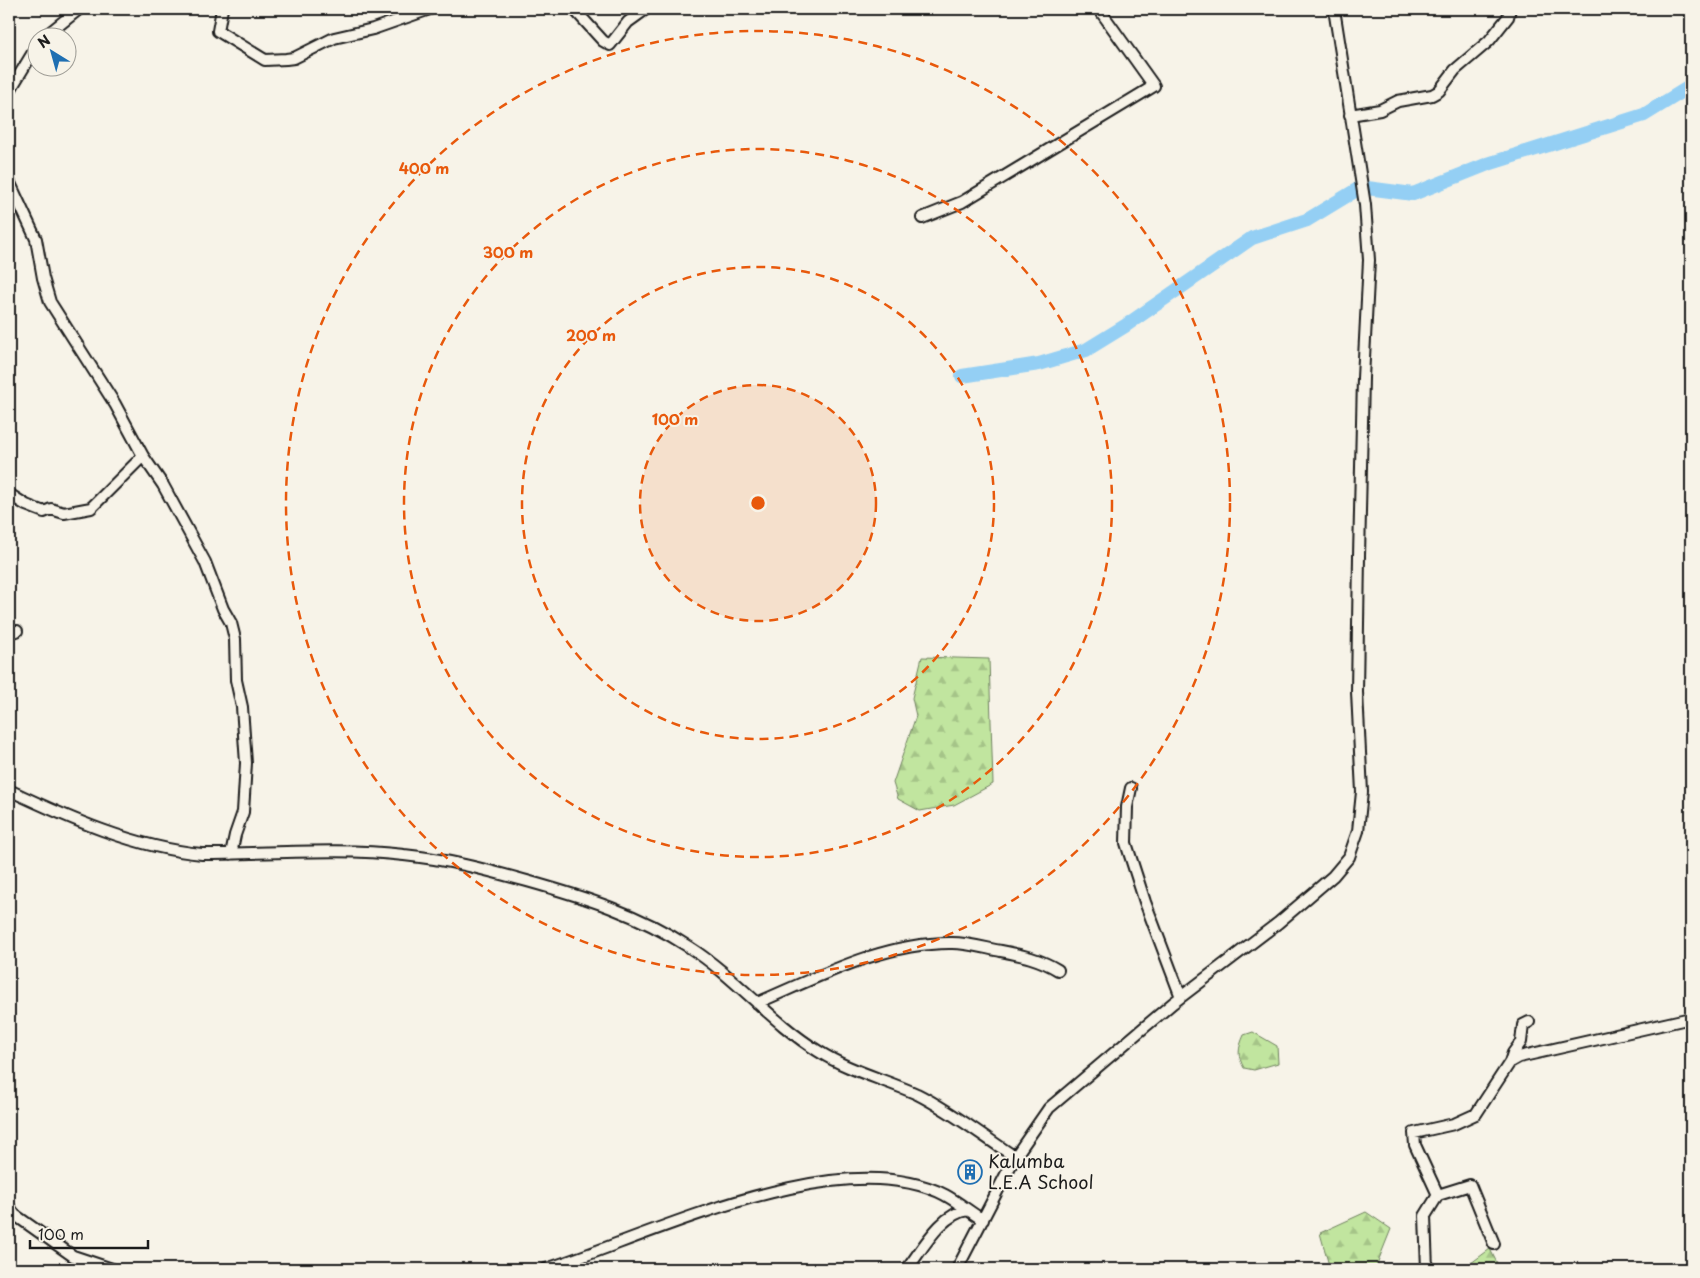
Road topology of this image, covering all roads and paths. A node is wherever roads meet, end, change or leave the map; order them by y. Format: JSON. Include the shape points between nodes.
{"nodes":[{"id":1,"x":79,"y":9,"type":"edge"},
{"id":2,"x":222,"y":9,"type":"edge"},
{"id":3,"x":430,"y":9,"type":"edge"},
{"id":4,"x":574,"y":9,"type":"edge"},
{"id":5,"x":646,"y":9,"type":"edge"},
{"id":6,"x":1099,"y":9,"type":"edge"},
{"id":7,"x":1334,"y":9,"type":"edge"},
{"id":8,"x":1510,"y":9,"type":"edge"},
{"id":9,"x":55,"y":28,"type":"edge"},
{"id":10,"x":28,"y":61,"type":"edge"},
{"id":11,"x":9,"y":92,"type":"edge"},
{"id":12,"x":1350,"y":115,"type":"junction"},
{"id":13,"x":9,"y":182,"type":"edge"},
{"id":14,"x":922,"y":218,"type":"dead end"},
{"id":15,"x":143,"y":456,"type":"junction"},
{"id":16,"x":9,"y":494,"type":"edge"},
{"id":17,"x":1131,"y":788,"type":"dead end"},
{"id":18,"x":9,"y":790,"type":"edge"},
{"id":19,"x":231,"y":854,"type":"junction"},
{"id":20,"x":1058,"y":970,"type":"dead end"},
{"id":21,"x":1181,"y":997,"type":"junction"},
{"id":22,"x":757,"y":1003,"type":"junction"},
{"id":23,"x":1691,"y":1018,"type":"edge"},
{"id":24,"x":1529,"y":1022,"type":"dead end"},
{"id":25,"x":1510,"y":1062,"type":"junction"},
{"id":26,"x":1015,"y":1157,"type":"junction"},
{"id":27,"x":1438,"y":1195,"type":"junction"},
{"id":28,"x":9,"y":1207,"type":"edge"},
{"id":29,"x":968,"y":1210,"type":"junction"},
{"id":30,"x":983,"y":1220,"type":"junction"},
{"id":31,"x":1494,"y":1244,"type":"dead end"},
{"id":32,"x":112,"y":1269,"type":"edge"},
{"id":33,"x":546,"y":1269,"type":"edge"},
{"id":34,"x":907,"y":1269,"type":"edge"},
{"id":35,"x":956,"y":1269,"type":"edge"},
{"id":36,"x":1427,"y":1269,"type":"edge"}],
"edges":[{"from":1,"to":9,"type":"street"},
{"from":2,"to":3,"type":"street","via":[[218,31],[265,60],[294,58],[334,38]]},
{"from":4,"to":5,"type":"street","via":[[610,45],[628,22]]},
{"from":6,"to":14,"type":"street","via":[[1154,86],[962,202]]},
{"from":7,"to":12,"type":"street"},
{"from":8,"to":12,"type":"street","via":[[1508,17],[1489,41],[1455,70],[1439,91],[1398,101],[1380,110]]},
{"from":10,"to":11,"type":"street"},
{"from":12,"to":21,"type":"street","via":[[1365,205],[1369,260],[1359,556],[1358,692],[1362,792],[1358,831],[1349,857],[1333,876]]},
{"from":13,"to":15,"type":"street","via":[[36,239],[50,302],[115,404]]},
{"from":15,"to":16,"type":"street","via":[[91,508],[64,513],[52,509],[44,512]]},
{"from":15,"to":19,"type":"street","via":[[164,485],[198,548],[233,631],[246,763],[243,812]]},
{"from":17,"to":21,"type":"street","via":[[1126,807],[1126,843]]},
{"from":18,"to":19,"type":"street","via":[[97,830],[179,851]]},
{"from":19,"to":22,"type":"street","via":[[359,852],[405,855],[470,866],[582,897],[619,910],[683,943]]},
{"from":20,"to":22,"type":"street","via":[[1017,954],[966,944],[929,944],[862,960]]},
{"from":21,"to":26,"type":"street","via":[[1058,1100],[1043,1115]]},
{"from":22,"to":26,"type":"street","via":[[820,1052],[923,1098]]},
{"from":23,"to":25,"type":"street","via":[[1552,1049]]},
{"from":24,"to":25,"type":"street","via":[[1523,1025],[1521,1042]]},
{"from":25,"to":27,"type":"street","via":[[1476,1114],[1454,1124],[1414,1133],[1415,1145]]},
{"from":26,"to":30,"type":"street"},
{"from":27,"to":31,"type":"street","via":[[1470,1185]]},
{"from":27,"to":36,"type":"street","via":[[1425,1216]]},
{"from":28,"to":32,"type":"street","via":[[15,1215],[73,1256]]},
{"from":29,"to":30,"type":"street"},
{"from":29,"to":33,"type":"street","via":[[944,1194],[909,1184],[863,1179],[827,1183],[769,1192],[685,1217]]},
{"from":29,"to":34,"type":"street","via":[[949,1217]]},
{"from":30,"to":35,"type":"street"}]}
